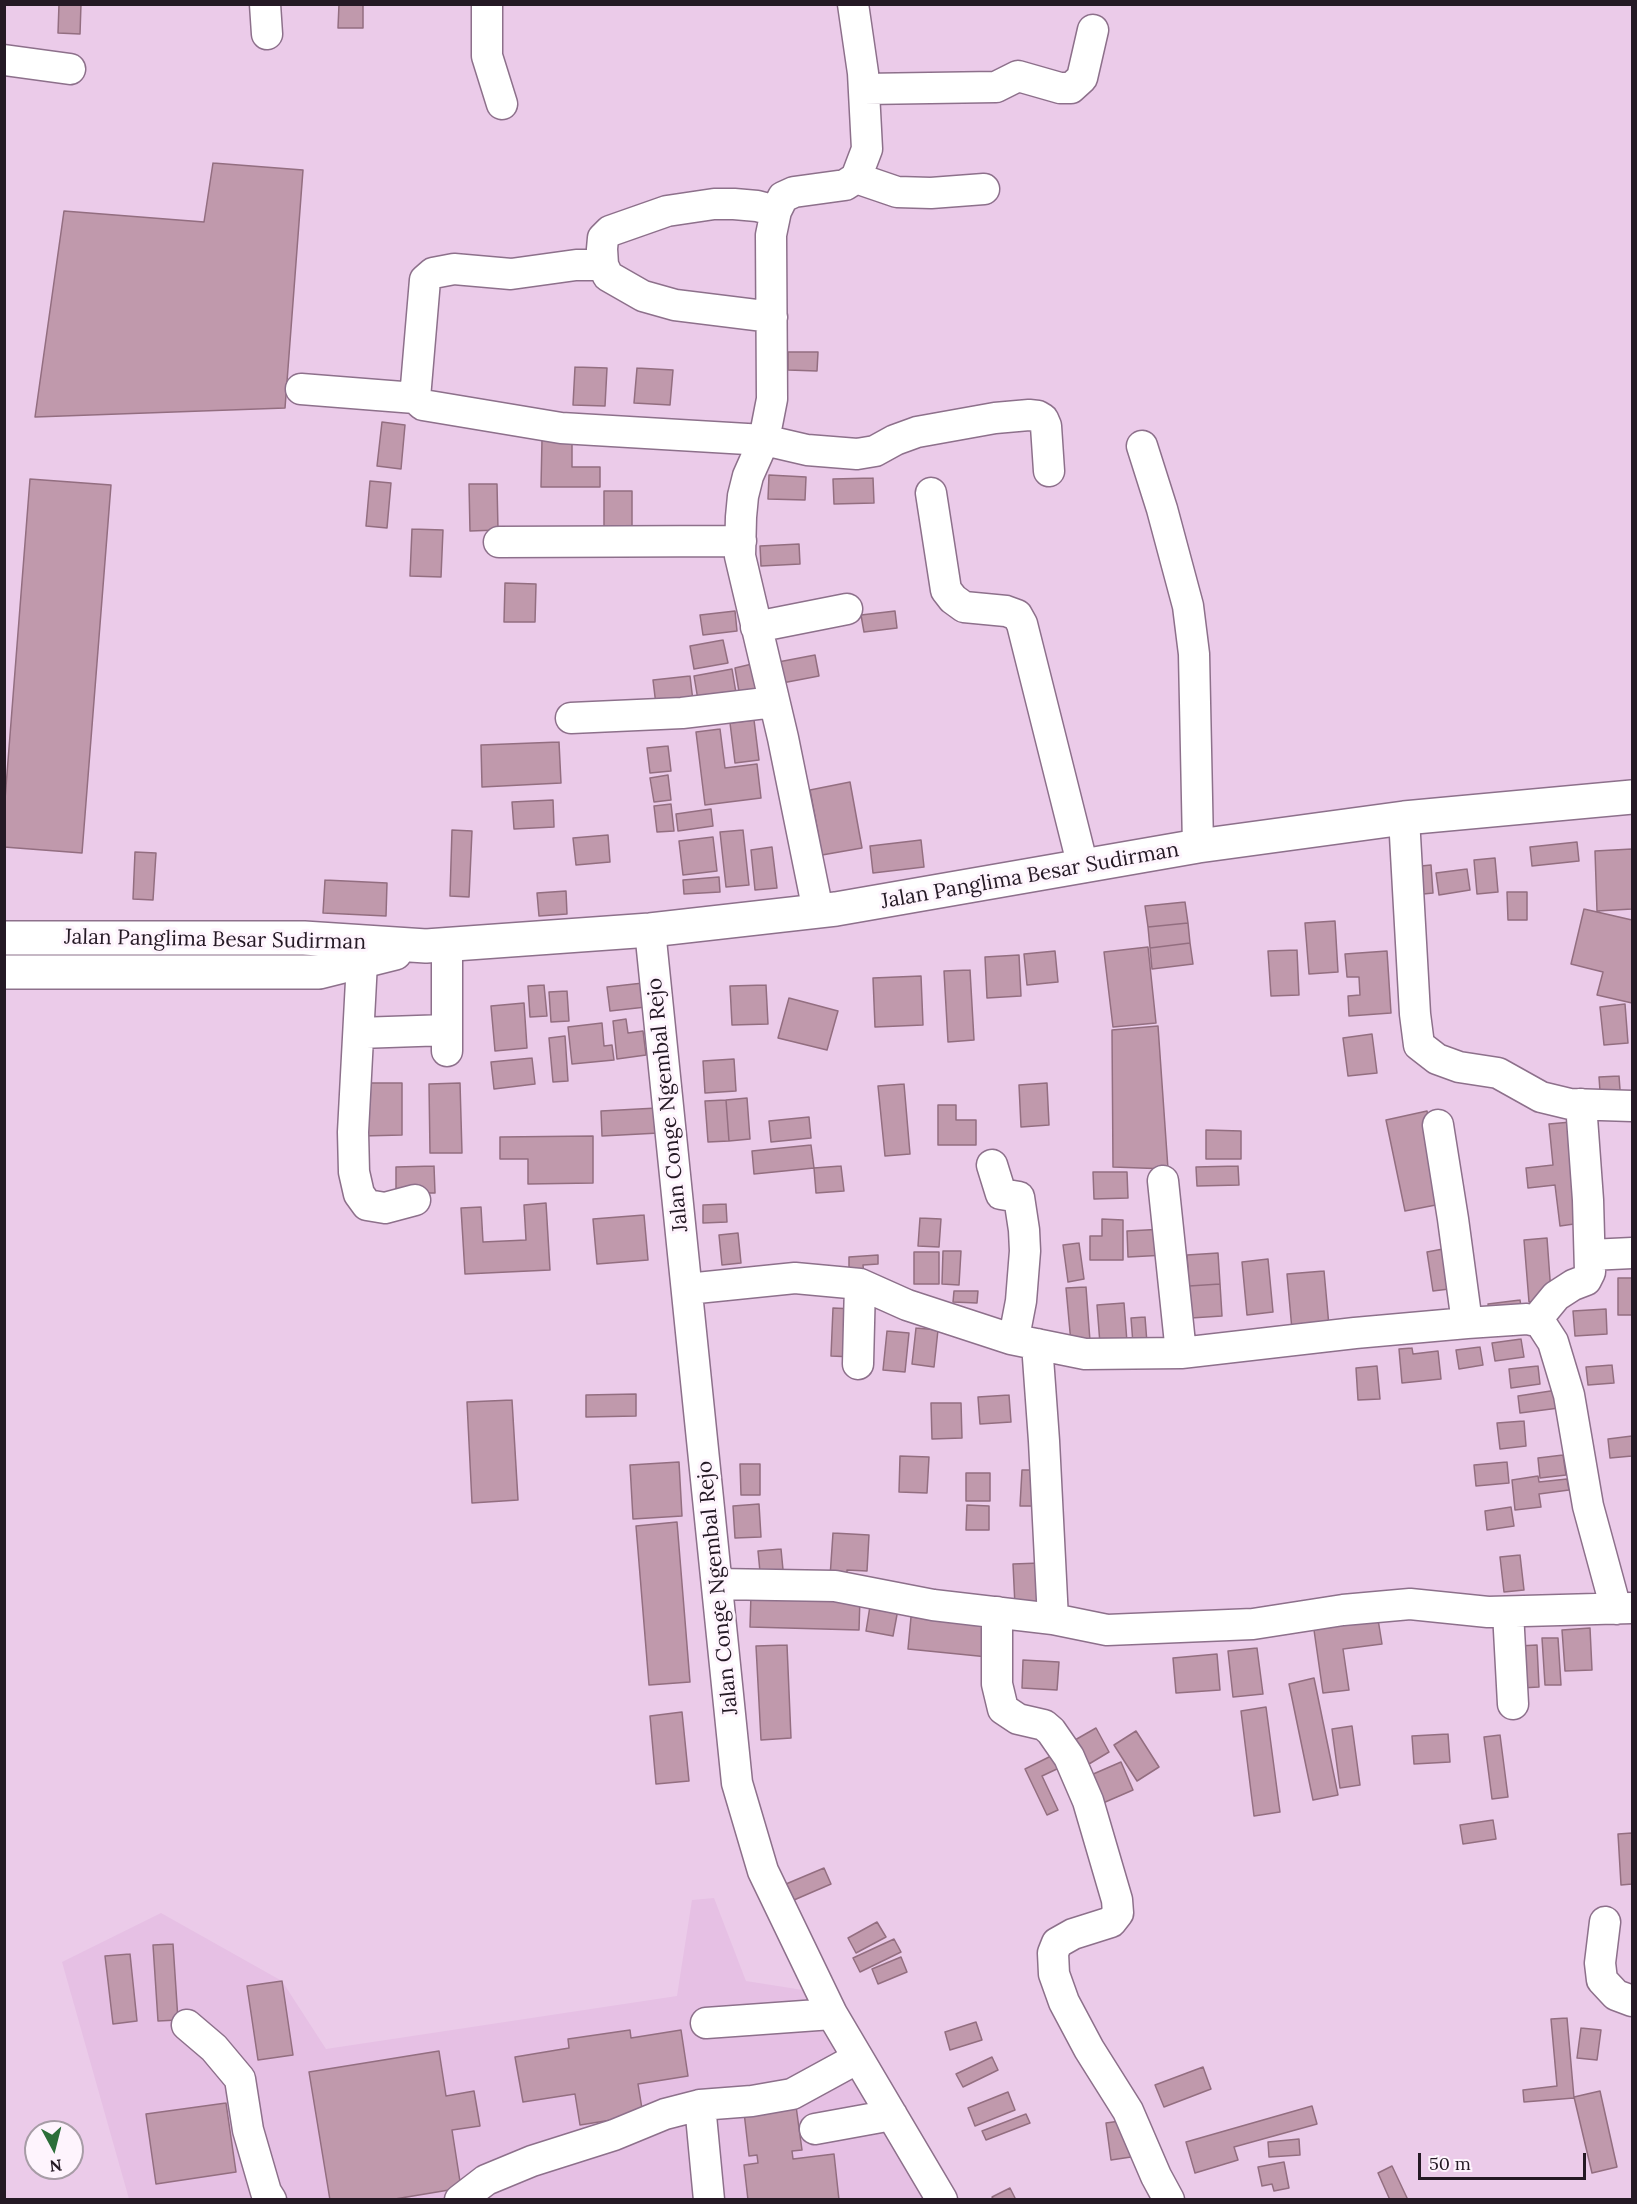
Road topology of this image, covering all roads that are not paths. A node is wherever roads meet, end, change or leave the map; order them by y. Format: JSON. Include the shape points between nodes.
{"nodes":[{"id":1,"x":265,"y":4,"type":"edge"},
{"id":2,"x":487,"y":4,"type":"edge"},
{"id":3,"x":853,"y":4,"type":"edge"},
{"id":4,"x":1093,"y":30,"type":"dead end"},
{"id":5,"x":267,"y":34,"type":"dead end"},
{"id":6,"x":4,"y":60,"type":"edge"},
{"id":7,"x":70,"y":69,"type":"dead end"},
{"id":8,"x":864,"y":89,"type":"junction"},
{"id":9,"x":502,"y":104,"type":"dead end"},
{"id":10,"x":855,"y":178,"type":"junction"},
{"id":11,"x":984,"y":189,"type":"dead end"},
{"id":12,"x":776,"y":212,"type":"junction"},
{"id":13,"x":603,"y":265,"type":"junction"},
{"id":14,"x":772,"y":317,"type":"junction"},
{"id":15,"x":301,"y":389,"type":"dead end"},
{"id":16,"x":415,"y":398,"type":"junction"},
{"id":17,"x":764,"y":440,"type":"junction"},
{"id":18,"x":1142,"y":446,"type":"dead end"},
{"id":19,"x":1048,"y":471,"type":"dead end"},
{"id":20,"x":931,"y":493,"type":"dead end"},
{"id":21,"x":741,"y":541,"type":"junction"},
{"id":22,"x":499,"y":542,"type":"dead end"},
{"id":23,"x":847,"y":609,"type":"dead end"},
{"id":24,"x":756,"y":627,"type":"junction"},
{"id":25,"x":774,"y":702,"type":"junction"},
{"id":26,"x":571,"y":718,"type":"dead end"},
{"id":27,"x":1632,"y":797,"type":"edge"},
{"id":28,"x":1404,"y":818,"type":"junction"},
{"id":29,"x":1198,"y":846,"type":"junction"},
{"id":30,"x":1083,"y":867,"type":"junction"},
{"id":31,"x":818,"y":911,"type":"junction"},
{"id":32,"x":650,"y":930,"type":"junction"},
{"id":33,"x":4,"y":938,"type":"edge"},
{"id":34,"x":437,"y":946,"type":"junction"},
{"id":35,"x":362,"y":962,"type":"junction"},
{"id":36,"x":4,"y":972,"type":"edge"},
{"id":37,"x":359,"y":1033,"type":"junction"},
{"id":38,"x":1581,"y":1104,"type":"junction"},
{"id":39,"x":1632,"y":1106,"type":"edge"},
{"id":40,"x":1438,"y":1125,"type":"dead end"},
{"id":41,"x":992,"y":1165,"type":"dead end"},
{"id":42,"x":1163,"y":1181,"type":"dead end"},
{"id":43,"x":415,"y":1200,"type":"dead end"},
{"id":44,"x":1632,"y":1253,"type":"edge"},
{"id":45,"x":1590,"y":1255,"type":"junction"},
{"id":46,"x":860,"y":1284,"type":"junction"},
{"id":47,"x":687,"y":1289,"type":"junction"},
{"id":48,"x":1540,"y":1322,"type":"junction"},
{"id":49,"x":1467,"y":1323,"type":"junction"},
{"id":50,"x":1024,"y":1341,"type":"junction"},
{"id":51,"x":1181,"y":1353,"type":"junction"},
{"id":52,"x":858,"y":1364,"type":"dead end"},
{"id":53,"x":717,"y":1584,"type":"junction"},
{"id":54,"x":1624,"y":1609,"type":"edge"},
{"id":55,"x":997,"y":1612,"type":"junction"},
{"id":56,"x":1508,"y":1612,"type":"junction"},
{"id":57,"x":1053,"y":1619,"type":"junction"},
{"id":58,"x":1513,"y":1704,"type":"dead end"},
{"id":59,"x":1605,"y":1922,"type":"dead end"},
{"id":60,"x":1632,"y":2001,"type":"edge"},
{"id":61,"x":832,"y":2014,"type":"junction"},
{"id":62,"x":706,"y":2023,"type":"dead end"},
{"id":63,"x":187,"y":2025,"type":"dead end"},
{"id":64,"x":858,"y":2058,"type":"junction"},
{"id":65,"x":700,"y":2105,"type":"junction"},
{"id":66,"x":892,"y":2115,"type":"junction"},
{"id":67,"x":815,"y":2130,"type":"dead end"},
{"id":68,"x":272,"y":2199,"type":"edge"},
{"id":69,"x":460,"y":2199,"type":"edge"},
{"id":70,"x":709,"y":2199,"type":"edge"},
{"id":71,"x":942,"y":2199,"type":"edge"},
{"id":72,"x":1169,"y":2199,"type":"edge"}],
"edges":[{"from":1,"to":5,"type":"street"},
{"from":2,"to":9,"type":"street","via":[[487,56]]},
{"from":3,"to":8,"type":"street"},
{"from":4,"to":8,"type":"street","via":[[1082,78],[1071,88],[1018,76],[996,87]]},
{"from":6,"to":7,"type":"street"},
{"from":8,"to":10,"type":"street","via":[[867,149]]},
{"from":10,"to":11,"type":"street","via":[[897,192]]},
{"from":10,"to":12,"type":"street","via":[[845,185],[794,192],[783,197]]},
{"from":12,"to":13,"type":"street","via":[[734,204],[667,211],[610,231],[603,238]]},
{"from":12,"to":14,"type":"street","via":[[771,235]]},
{"from":13,"to":14,"type":"street","via":[[608,276],[643,296],[675,305]]},
{"from":13,"to":16,"type":"street","via":[[512,274],[454,268],[433,273],[425,280]]},
{"from":14,"to":17,"type":"street","via":[[772,399]]},
{"from":15,"to":16,"type":"street"},
{"from":16,"to":17,"type":"street","via":[[423,405],[561,428]]},
{"from":17,"to":19,"type":"street","via":[[807,450],[857,454],[875,451],[917,432],[1029,415],[1043,419],[1046,426]]},
{"from":17,"to":21,"type":"street","via":[[743,496]]},
{"from":18,"to":29,"type":"street","via":[[1188,606],[1194,654]]},
{"from":20,"to":30,"type":"street","via":[[946,590],[964,607],[1006,611],[1017,615],[1022,624]]},
{"from":21,"to":22,"type":"street"},
{"from":21,"to":24,"type":"street","via":[[740,556]]},
{"from":23,"to":24,"type":"street"},
{"from":24,"to":25,"type":"street"},
{"from":25,"to":26,"type":"street","via":[[682,713]]},
{"from":25,"to":31,"type":"street"},
{"from":27,"to":28,"type":"main road","name":"Jalan Panglima Besar Sudirman"},
{"from":28,"to":29,"type":"main road","name":"Jalan Panglima Besar Sudirman"},
{"from":28,"to":38,"type":"street","via":[[1419,1045],[1437,1059],[1498,1073],[1541,1096]]},
{"from":29,"to":30,"type":"main road","name":"Jalan Panglima Besar Sudirman"},
{"from":30,"to":31,"type":"main road","name":"Jalan Panglima Besar Sudirman"},
{"from":31,"to":32,"type":"main road","name":"Jalan Panglima Besar Sudirman"},
{"from":32,"to":34,"type":"main road","name":"Jalan Panglima Besar Sudirman"},
{"from":32,"to":47,"type":"street","name":"Jalan Conge Ngembal Rejo"},
{"from":33,"to":34,"type":"main road","name":"Jalan Panglima Besar Sudirman","via":[[304,938]]},
{"from":34,"to":35,"type":"main road","name":"Jalan Panglima Besar Sudirman"},
{"from":34,"to":37,"type":"street","via":[[447,1040]]},
{"from":35,"to":36,"type":"main road","name":"Jalan Panglima Besar Sudirman","via":[[319,972]]},
{"from":35,"to":37,"type":"street"},
{"from":37,"to":43,"type":"street","via":[[353,1132],[359,1194],[367,1205],[385,1208]]},
{"from":38,"to":39,"type":"street"},
{"from":38,"to":45,"type":"street"},
{"from":40,"to":49,"type":"street"},
{"from":41,"to":50,"type":"street","via":[[1001,1194],[1019,1197],[1024,1230],[1022,1301],[1016,1327]]},
{"from":42,"to":51,"type":"street"},
{"from":44,"to":45,"type":"street"},
{"from":45,"to":48,"type":"street","via":[[1586,1280],[1556,1296],[1542,1313]]},
{"from":46,"to":47,"type":"street","via":[[795,1278]]},
{"from":46,"to":50,"type":"street","via":[[907,1305]]},
{"from":46,"to":52,"type":"street"},
{"from":47,"to":53,"type":"street","name":"Jalan Conge Ngembal Rejo"},
{"from":48,"to":49,"type":"street","via":[[1527,1319]]},
{"from":48,"to":54,"type":"street","via":[[1553,1342],[1569,1395],[1588,1506]]},
{"from":49,"to":51,"type":"street"},
{"from":50,"to":51,"type":"street","via":[[1085,1354]]},
{"from":50,"to":57,"type":"street","via":[[1044,1441]]},
{"from":53,"to":55,"type":"street","via":[[835,1586],[933,1605]]},
{"from":53,"to":61,"type":"street","name":"Jalan Conge Ngembal Rejo","via":[[737,1783],[763,1871]]},
{"from":54,"to":56,"type":"street"},
{"from":55,"to":57,"type":"street"},
{"from":55,"to":72,"type":"street","via":[[1000,1697],[1018,1719],[1044,1725],[1051,1731],[1073,1764],[1117,1900],[1118,1913],[1111,1922],[1057,1943],[1053,1974],[1089,2049],[1128,2110]]},
{"from":56,"to":57,"type":"street","via":[[1410,1604],[1253,1624],[1107,1630]]},
{"from":56,"to":58,"type":"street"},
{"from":59,"to":60,"type":"street","via":[[1602,1980],[1616,1995]]},
{"from":61,"to":62,"type":"street"},
{"from":61,"to":64,"type":"street","name":"Jalan Conge Ngembal Rejo"},
{"from":63,"to":68,"type":"street","via":[[214,2048],[240,2079],[248,2130],[266,2192]]},
{"from":64,"to":65,"type":"street","via":[[792,2094],[752,2102]]},
{"from":64,"to":66,"type":"street","name":"Jalan Conge Ngembal Rejo"},
{"from":65,"to":69,"type":"street","via":[[532,2161],[486,2180]]},
{"from":65,"to":70,"type":"street"},
{"from":66,"to":67,"type":"street"},
{"from":66,"to":71,"type":"street","name":"Jalan Conge Ngembal Rejo"}]}
